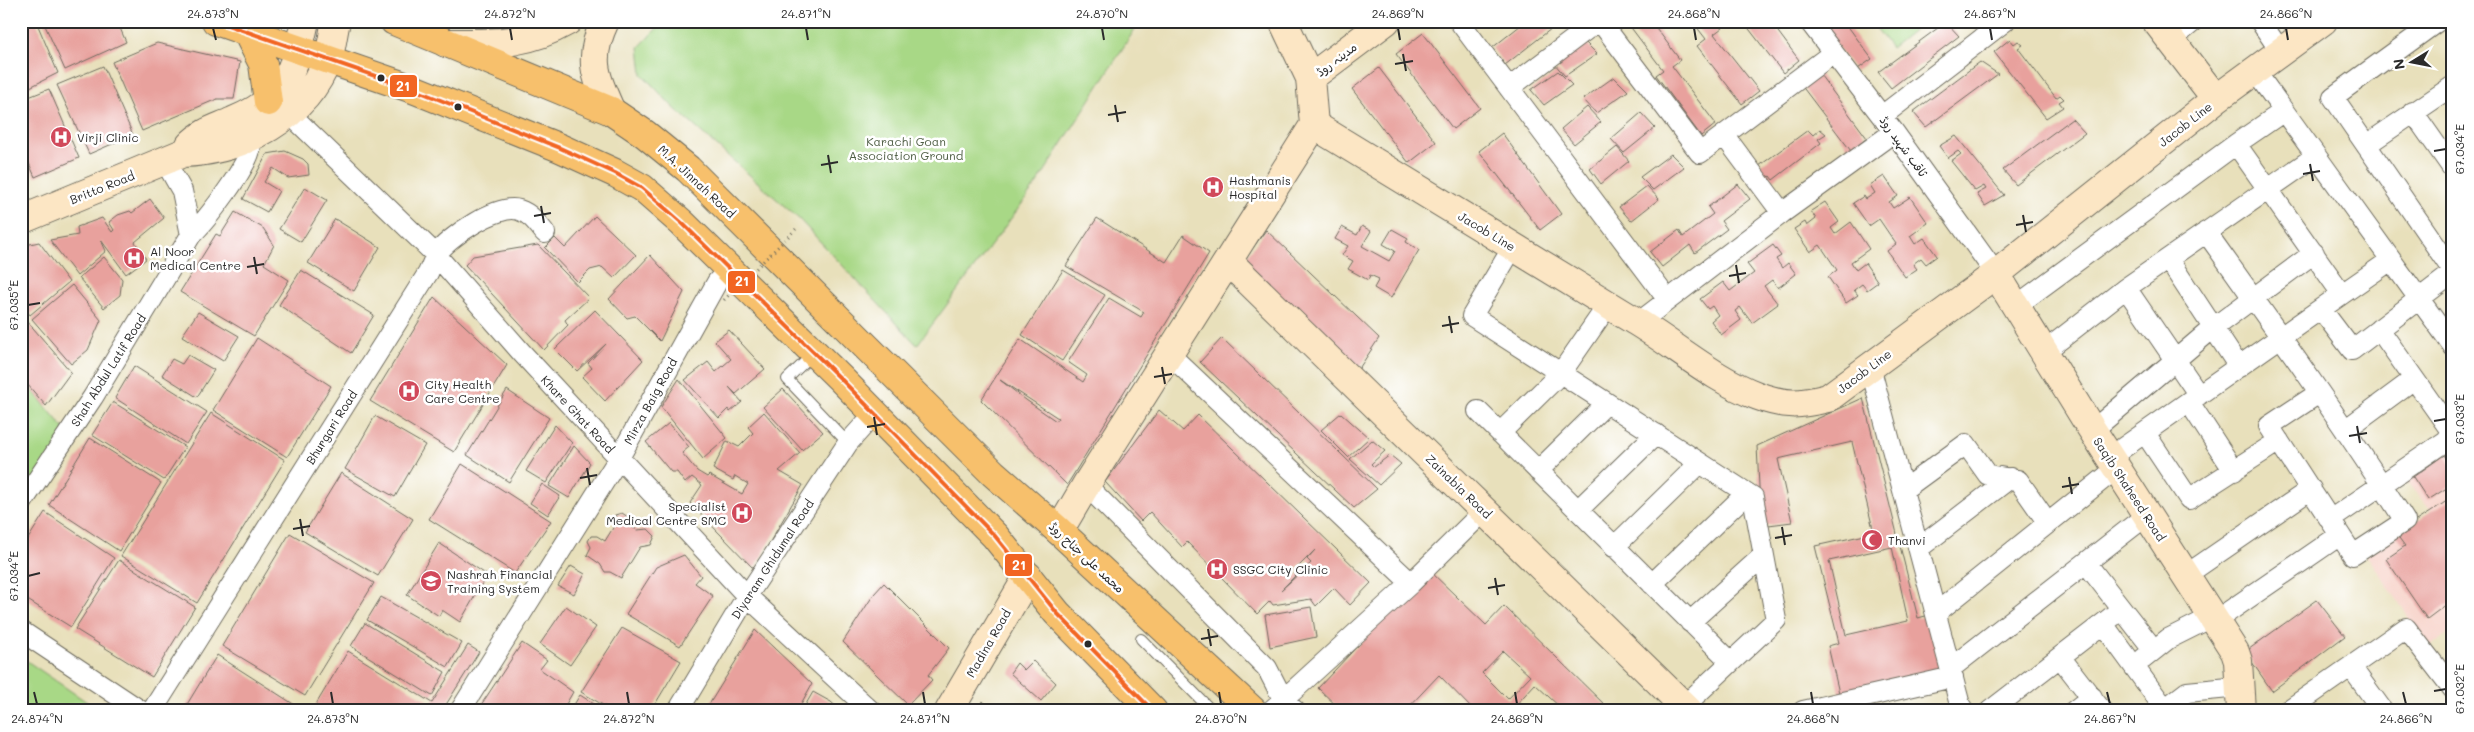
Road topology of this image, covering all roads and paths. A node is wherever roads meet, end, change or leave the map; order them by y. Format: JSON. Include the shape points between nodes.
{"nodes":[{"id":1,"x":216,"y":21,"type":"edge"},
{"id":2,"x":305,"y":21,"type":"edge"},
{"id":3,"x":336,"y":21,"type":"edge"},
{"id":4,"x":394,"y":21,"type":"edge"},
{"id":5,"x":568,"y":21,"type":"edge"},
{"id":6,"x":605,"y":21,"type":"edge"},
{"id":7,"x":1283,"y":21,"type":"edge"},
{"id":8,"x":1459,"y":21,"type":"edge"},
{"id":9,"x":1599,"y":21,"type":"edge"},
{"id":10,"x":1809,"y":21,"type":"edge"},
{"id":11,"x":2005,"y":21,"type":"edge"},
{"id":12,"x":2194,"y":21,"type":"edge"},
{"id":13,"x":2260,"y":21,"type":"edge"},
{"id":14,"x":2323,"y":21,"type":"edge"},
{"id":15,"x":2447,"y":23,"type":"edge"},
{"id":16,"x":1375,"y":25,"type":"edge"},
{"id":17,"x":245,"y":27,"type":"edge"},
{"id":18,"x":2164,"y":31,"type":"edge"},
{"id":19,"x":446,"y":43,"type":"junction"},
{"id":20,"x":299,"y":50,"type":"junction"},
{"id":21,"x":2281,"y":52,"type":"junction"},
{"id":22,"x":1833,"y":54,"type":"junction"},
{"id":23,"x":328,"y":58,"type":"junction"},
{"id":24,"x":2255,"y":71,"type":"junction"},
{"id":25,"x":1310,"y":78,"type":"junction"},
{"id":26,"x":2453,"y":86,"type":"edge"},
{"id":27,"x":1509,"y":88,"type":"junction"},
{"id":28,"x":2216,"y":100,"type":"junction"},
{"id":29,"x":279,"y":108,"type":"junction"},
{"id":30,"x":611,"y":111,"type":"junction"},
{"id":31,"x":2284,"y":111,"type":"junction"},
{"id":32,"x":2412,"y":112,"type":"junction"},
{"id":33,"x":1882,"y":116,"type":"junction"},
{"id":34,"x":1314,"y":125,"type":"junction"},
{"id":35,"x":247,"y":127,"type":"junction"},
{"id":36,"x":1894,"y":132,"type":"junction"},
{"id":37,"x":1724,"y":135,"type":"junction"},
{"id":38,"x":2236,"y":144,"type":"junction"},
{"id":39,"x":2366,"y":145,"type":"junction"},
{"id":40,"x":2316,"y":156,"type":"junction"},
{"id":41,"x":174,"y":157,"type":"junction"},
{"id":42,"x":2450,"y":159,"type":"edge"},
{"id":43,"x":2268,"y":188,"type":"junction"},
{"id":44,"x":1782,"y":213,"type":"junction"},
{"id":45,"x":21,"y":220,"type":"edge"},
{"id":46,"x":798,"y":227,"type":"dead end"},
{"id":47,"x":2206,"y":232,"type":"junction"},
{"id":48,"x":545,"y":233,"type":"dead end"},
{"id":49,"x":191,"y":235,"type":"junction"},
{"id":50,"x":1513,"y":247,"type":"junction"},
{"id":51,"x":2314,"y":253,"type":"junction"},
{"id":52,"x":436,"y":255,"type":"junction"},
{"id":53,"x":2168,"y":259,"type":"junction"},
{"id":54,"x":2391,"y":260,"type":"junction"},
{"id":55,"x":1229,"y":262,"type":"junction"},
{"id":56,"x":729,"y":269,"type":"junction"},
{"id":57,"x":2453,"y":272,"type":"edge"},
{"id":58,"x":1996,"y":274,"type":"junction"},
{"id":59,"x":2126,"y":288,"type":"junction"},
{"id":60,"x":2342,"y":294,"type":"junction"},
{"id":61,"x":2253,"y":298,"type":"junction"},
{"id":62,"x":2418,"y":299,"type":"junction"},
{"id":63,"x":724,"y":300,"type":"dead end"},
{"id":64,"x":1668,"y":300,"type":"junction"},
{"id":65,"x":1608,"y":305,"type":"junction"},
{"id":66,"x":2016,"y":306,"type":"junction"},
{"id":67,"x":2321,"y":309,"type":"junction"},
{"id":68,"x":1638,"y":323,"type":"junction"},
{"id":69,"x":2213,"y":328,"type":"junction"},
{"id":70,"x":2379,"y":330,"type":"junction"},
{"id":71,"x":2281,"y":337,"type":"junction"},
{"id":72,"x":2453,"y":346,"type":"edge"},
{"id":73,"x":2044,"y":352,"type":"junction"},
{"id":74,"x":814,"y":353,"type":"junction"},
{"id":75,"x":1170,"y":355,"type":"junction"},
{"id":76,"x":2175,"y":360,"type":"junction"},
{"id":77,"x":1870,"y":366,"type":"junction"},
{"id":78,"x":2239,"y":367,"type":"junction"},
{"id":79,"x":1561,"y":373,"type":"junction"},
{"id":80,"x":2414,"y":380,"type":"junction"},
{"id":81,"x":2319,"y":393,"type":"junction"},
{"id":82,"x":2194,"y":399,"type":"junction"},
{"id":83,"x":922,"y":403,"type":"joint"},
{"id":84,"x":1607,"y":403,"type":"junction"},
{"id":85,"x":1478,"y":411,"type":"dead end"},
{"id":86,"x":874,"y":413,"type":"junction"},
{"id":87,"x":2093,"y":430,"type":"junction"},
{"id":88,"x":2345,"y":430,"type":"junction"},
{"id":89,"x":1500,"y":433,"type":"junction"},
{"id":90,"x":2145,"y":433,"type":"junction"},
{"id":91,"x":1656,"y":434,"type":"junction"},
{"id":92,"x":2453,"y":435,"type":"edge"},
{"id":93,"x":2279,"y":441,"type":"junction"},
{"id":94,"x":848,"y":443,"type":"junction"},
{"id":95,"x":619,"y":458,"type":"junction"},
{"id":96,"x":2114,"y":462,"type":"junction"},
{"id":97,"x":1700,"y":463,"type":"junction"},
{"id":98,"x":1538,"y":471,"type":"junction"},
{"id":99,"x":2234,"y":471,"type":"junction"},
{"id":100,"x":2010,"y":478,"type":"junction"},
{"id":101,"x":1086,"y":485,"type":"junction"},
{"id":102,"x":2382,"y":485,"type":"junction"},
{"id":103,"x":2310,"y":489,"type":"junction"},
{"id":104,"x":1904,"y":490,"type":"junction"},
{"id":105,"x":1747,"y":493,"type":"junction"},
{"id":106,"x":21,"y":504,"type":"edge"},
{"id":107,"x":1578,"y":510,"type":"junction"},
{"id":108,"x":1484,"y":511,"type":"junction"},
{"id":109,"x":2147,"y":515,"type":"junction"},
{"id":110,"x":2048,"y":523,"type":"junction"},
{"id":111,"x":2335,"y":527,"type":"junction"},
{"id":112,"x":1059,"y":531,"type":"junction"},
{"id":113,"x":1614,"y":546,"type":"junction"},
{"id":114,"x":1919,"y":548,"type":"junction"},
{"id":115,"x":1764,"y":555,"type":"junction"},
{"id":116,"x":2086,"y":563,"type":"junction"},
{"id":117,"x":2186,"y":575,"type":"junction"},
{"id":118,"x":1028,"y":576,"type":"junction"},
{"id":119,"x":1411,"y":583,"type":"junction"},
{"id":120,"x":1652,"y":584,"type":"junction"},
{"id":121,"x":747,"y":596,"type":"junction"},
{"id":122,"x":2122,"y":609,"type":"junction"},
{"id":123,"x":1936,"y":613,"type":"junction"},
{"id":124,"x":2214,"y":619,"type":"junction"},
{"id":125,"x":1690,"y":622,"type":"junction"},
{"id":126,"x":2103,"y":624,"type":"junction"},
{"id":127,"x":21,"y":630,"type":"edge"},
{"id":128,"x":1140,"y":639,"type":"dead end"},
{"id":129,"x":2154,"y":650,"type":"junction"},
{"id":130,"x":2060,"y":657,"type":"junction"},
{"id":131,"x":1731,"y":662,"type":"junction"},
{"id":132,"x":2133,"y":666,"type":"junction"},
{"id":133,"x":2351,"y":667,"type":"junction"},
{"id":134,"x":1952,"y":673,"type":"junction"},
{"id":135,"x":2453,"y":689,"type":"edge"},
{"id":136,"x":1872,"y":696,"type":"junction"},
{"id":137,"x":2241,"y":699,"type":"edge"},
{"id":138,"x":2097,"y":704,"type":"edge"},
{"id":139,"x":1284,"y":707,"type":"edge"},
{"id":140,"x":1687,"y":708,"type":"edge"},
{"id":141,"x":2164,"y":710,"type":"edge"},
{"id":142,"x":141,"y":711,"type":"edge"},
{"id":143,"x":152,"y":711,"type":"edge"},
{"id":144,"x":460,"y":711,"type":"edge"},
{"id":145,"x":678,"y":711,"type":"edge"},
{"id":146,"x":871,"y":711,"type":"edge"},
{"id":147,"x":949,"y":711,"type":"edge"},
{"id":148,"x":1153,"y":711,"type":"edge"},
{"id":149,"x":1212,"y":711,"type":"edge"},
{"id":150,"x":1253,"y":711,"type":"edge"},
{"id":151,"x":1803,"y":711,"type":"edge"},
{"id":152,"x":1887,"y":711,"type":"edge"},
{"id":153,"x":1964,"y":711,"type":"edge"},
{"id":154,"x":1990,"y":711,"type":"edge"},
{"id":155,"x":2074,"y":711,"type":"edge"},
{"id":156,"x":2287,"y":711,"type":"edge"},
{"id":157,"x":2383,"y":711,"type":"edge"}],
"edges":[{"from":1,"to":17,"type":"highway"},
{"from":2,"to":20,"type":"street","name":"Britto Road"},
{"from":3,"to":23,"type":"street","name":"Britto Road"},
{"from":4,"to":19,"type":"highway","name":"M.A. Jinnah Road"},
{"from":5,"to":19,"type":"street","via":[[538,36],[518,41]]},
{"from":6,"to":30,"type":"street","via":[[595,42],[595,65],[596,77]]},
{"from":7,"to":25,"type":"street"},
{"from":8,"to":27,"type":"street"},
{"from":9,"to":27,"type":"street"},
{"from":9,"to":37,"type":"street","via":[[1700,153]]},
{"from":10,"to":22,"type":"street","name":"ثاقب شہید روڈ"},
{"from":11,"to":33,"type":"street"},
{"from":12,"to":18,"type":"street"},
{"from":13,"to":21,"type":"street"},
{"from":14,"to":21,"type":"street","name":"Jacob Line"},
{"from":15,"to":39,"type":"street","via":[[2333,97]]},
{"from":16,"to":25,"type":"street","name":"مدینہ روڈ"},
{"from":17,"to":20,"type":"highway"},
{"from":17,"to":29,"type":"highway"},
{"from":18,"to":28,"type":"street"},
{"from":19,"to":30,"type":"highway","name":"M.A. Jinnah Road"},
{"from":20,"to":23,"type":"highway"},
{"from":20,"to":29,"type":"street","name":"Britto Road","via":[[282,86]]},
{"from":21,"to":24,"type":"street","name":"Jacob Line"},
{"from":22,"to":33,"type":"street","name":"ثاقب شہید روڈ"},
{"from":22,"to":37,"type":"street"},
{"from":23,"to":29,"type":"street","name":"Britto Road","via":[[303,101]]},
{"from":23,"to":56,"type":"highway","via":[[413,88],[615,173],[642,188]]},
{"from":24,"to":28,"type":"street","name":"Jacob Line"},
{"from":24,"to":31,"type":"street"},
{"from":25,"to":34,"type":"street"},
{"from":26,"to":32,"type":"street"},
{"from":27,"to":64,"type":"street"},
{"from":28,"to":58,"type":"street","name":"Jacob Line"},
{"from":29,"to":35,"type":"street","name":"Britto Road"},
{"from":29,"to":52,"type":"street","name":"Khare Ghat Road"},
{"from":30,"to":83,"type":"highway","name":"M.A. Jinnah Road","via":[[688,169]]},
{"from":31,"to":38,"type":"street"},
{"from":31,"to":40,"type":"street"},
{"from":32,"to":39,"type":"street"},
{"from":32,"to":42,"type":"street"},
{"from":33,"to":36,"type":"street","name":"ثاقب شہید روڈ"},
{"from":34,"to":50,"type":"street","name":"Jacob Line"},
{"from":34,"to":55,"type":"street"},
{"from":35,"to":41,"type":"street","name":"Britto Road","via":[[198,136]]},
{"from":35,"to":49,"type":"street","name":"Shah Abdul Latif Road","via":[[250,149],[246,159],[206,222]]},
{"from":36,"to":44,"type":"street"},
{"from":36,"to":58,"type":"street","name":"ثاقب شہید روڈ"},
{"from":37,"to":44,"type":"street"},
{"from":38,"to":43,"type":"street"},
{"from":38,"to":66,"type":"street"},
{"from":39,"to":57,"type":"street"},
{"from":40,"to":43,"type":"street"},
{"from":40,"to":54,"type":"street"},
{"from":41,"to":45,"type":"street","name":"Britto Road"},
{"from":41,"to":49,"type":"street"},
{"from":43,"to":47,"type":"street"},
{"from":43,"to":51,"type":"street"},
{"from":44,"to":64,"type":"street"},
{"from":46,"to":63,"type":"path","bridge":true},
{"from":47,"to":53,"type":"street"},
{"from":47,"to":61,"type":"street"},
{"from":48,"to":52,"type":"street","name":"Bhurgari Road","via":[[529,214],[516,209],[494,214],[467,227]]},
{"from":49,"to":106,"type":"street","name":"Shah Abdul Latif Road","via":[[93,397]]},
{"from":50,"to":65,"type":"street","name":"Jacob Line"},
{"from":50,"to":79,"type":"street","via":[[1472,316]]},
{"from":51,"to":60,"type":"street"},
{"from":51,"to":61,"type":"street"},
{"from":52,"to":95,"type":"street","name":"Khare Ghat Road"},
{"from":52,"to":143,"type":"street","name":"Bhurgari Road","via":[[428,273]]},
{"from":53,"to":59,"type":"street"},
{"from":53,"to":69,"type":"street"},
{"from":54,"to":60,"type":"street"},
{"from":54,"to":62,"type":"street"},
{"from":55,"to":75,"type":"street"},
{"from":55,"to":108,"type":"street","name":"Zainabia Road"},
{"from":56,"to":74,"type":"highway"},
{"from":56,"to":95,"type":"street","name":"Mirza Baig Road","via":[[717,282]]},
{"from":57,"to":62,"type":"street"},
{"from":58,"to":66,"type":"street","name":"Saqib Shaheed Road"},
{"from":58,"to":77,"type":"street","name":"Jacob Line"},
{"from":59,"to":73,"type":"street"},
{"from":59,"to":76,"type":"street"},
{"from":60,"to":67,"type":"street"},
{"from":61,"to":69,"type":"street"},
{"from":61,"to":71,"type":"street"},
{"from":62,"to":70,"type":"street"},
{"from":62,"to":72,"type":"street"},
{"from":64,"to":68,"type":"street"},
{"from":65,"to":68,"type":"street","name":"Jacob Line"},
{"from":65,"to":79,"type":"street"},
{"from":66,"to":73,"type":"street","name":"Saqib Shaheed Road"},
{"from":67,"to":70,"type":"street","via":[[2352,350]]},
{"from":67,"to":71,"type":"street"},
{"from":68,"to":77,"type":"street","name":"Jacob Line","via":[[1729,382],[1785,404],[1828,398]]},
{"from":69,"to":76,"type":"street"},
{"from":69,"to":78,"type":"street"},
{"from":70,"to":80,"type":"street"},
{"from":71,"to":78,"type":"street"},
{"from":71,"to":81,"type":"street"},
{"from":73,"to":87,"type":"street","name":"Saqib Shaheed Road"},
{"from":74,"to":86,"type":"highway"},
{"from":74,"to":94,"type":"lane","via":[[788,379]]},
{"from":75,"to":101,"type":"street"},
{"from":75,"to":119,"type":"street"},
{"from":76,"to":82,"type":"street"},
{"from":76,"to":87,"type":"street"},
{"from":77,"to":104,"type":"street"},
{"from":78,"to":82,"type":"street"},
{"from":79,"to":84,"type":"street"},
{"from":79,"to":89,"type":"street"},
{"from":80,"to":88,"type":"street"},
{"from":80,"to":92,"type":"street"},
{"from":81,"to":88,"type":"street"},
{"from":81,"to":93,"type":"street","via":[[2269,426]]},
{"from":82,"to":90,"type":"street"},
{"from":82,"to":99,"type":"street"},
{"from":83,"to":112,"type":"highway","name":"محمد علی جناح روڈ","via":[[993,473]]},
{"from":84,"to":91,"type":"street"},
{"from":84,"to":98,"type":"street"},
{"from":85,"to":89,"type":"street"},
{"from":86,"to":94,"type":"street","name":"Diyaram Ghidumal Road"},
{"from":86,"to":118,"type":"highway","via":[[995,536]]},
{"from":87,"to":96,"type":"street","name":"Saqib Shaheed Road"},
{"from":88,"to":102,"type":"street"},
{"from":89,"to":98,"type":"street"},
{"from":90,"to":96,"type":"street"},
{"from":90,"to":99,"type":"street","via":[[2189,499]]},
{"from":91,"to":97,"type":"street"},
{"from":91,"to":107,"type":"street"},
{"from":92,"to":102,"type":"street"},
{"from":93,"to":99,"type":"street"},
{"from":93,"to":103,"type":"street"},
{"from":94,"to":121,"type":"street","name":"Diyaram Ghidumal Road"},
{"from":95,"to":121,"type":"street","name":"Khare Ghat Road"},
{"from":95,"to":144,"type":"street","name":"Mirza Baig Road"},
{"from":96,"to":109,"type":"street","name":"Saqib Shaheed Road"},
{"from":96,"to":110,"type":"street"},
{"from":97,"to":105,"type":"street"},
{"from":97,"to":113,"type":"street"},
{"from":98,"to":107,"type":"street"},
{"from":100,"to":104,"type":"street","via":[[1988,476],[1966,444]]},
{"from":100,"to":110,"type":"street","via":[[2018,480]]},
{"from":100,"to":114,"type":"street"},
{"from":101,"to":112,"type":"street"},
{"from":101,"to":139,"type":"street","via":[[1267,668]]},
{"from":102,"to":111,"type":"street"},
{"from":102,"to":111,"type":"street","via":[[2405,521],[2353,554]]},
{"from":103,"to":111,"type":"street"},
{"from":103,"to":117,"type":"street"},
{"from":104,"to":114,"type":"street"},
{"from":105,"to":115,"type":"street","via":[[1753,497]]},
{"from":105,"to":120,"type":"street"},
{"from":107,"to":113,"type":"street"},
{"from":108,"to":119,"type":"street"},
{"from":108,"to":140,"type":"street","name":"Zainabia Road"},
{"from":109,"to":116,"type":"street"},
{"from":109,"to":117,"type":"street","name":"Saqib Shaheed Road"},
{"from":110,"to":123,"type":"street"},
{"from":111,"to":124,"type":"street"},
{"from":112,"to":150,"type":"highway","name":"محمد علی جناح روڈ"},
{"from":113,"to":120,"type":"street"},
{"from":114,"to":123,"type":"street"},
{"from":115,"to":125,"type":"street"},
{"from":115,"to":131,"type":"street","via":[[1776,620]]},
{"from":116,"to":122,"type":"street"},
{"from":116,"to":134,"type":"street"},
{"from":117,"to":124,"type":"street","name":"Saqib Shaheed Road"},
{"from":118,"to":147,"type":"street","name":"Madina Road"},
{"from":118,"to":148,"type":"highway","via":[[1057,613]]},
{"from":119,"to":139,"type":"street"},
{"from":120,"to":125,"type":"street"},
{"from":121,"to":145,"type":"street","name":"Diyaram Ghidumal Road"},
{"from":121,"to":146,"type":"street","name":"Khare Ghat Road"},
{"from":122,"to":126,"type":"street"},
{"from":122,"to":129,"type":"street"},
{"from":123,"to":134,"type":"street"},
{"from":124,"to":129,"type":"street","via":[[2188,627]]},
{"from":124,"to":137,"type":"street","name":"Saqib Shaheed Road","via":[[2235,652]]},
{"from":125,"to":131,"type":"street"},
{"from":126,"to":130,"type":"street"},
{"from":126,"to":132,"type":"street"},
{"from":127,"to":142,"type":"street"},
{"from":128,"to":149,"type":"lane"},
{"from":129,"to":132,"type":"street"},
{"from":130,"to":138,"type":"street"},
{"from":130,"to":154,"type":"street"},
{"from":131,"to":140,"type":"street"},
{"from":132,"to":141,"type":"street"},
{"from":133,"to":135,"type":"street","via":[[2406,628]]},
{"from":133,"to":156,"type":"street"},
{"from":133,"to":157,"type":"street"},
{"from":134,"to":136,"type":"street"},
{"from":134,"to":153,"type":"street"},
{"from":136,"to":151,"type":"street"},
{"from":136,"to":152,"type":"street"},
{"from":137,"to":141,"type":"street","via":[[2187,692]]},
{"from":138,"to":155,"type":"street"}]}
